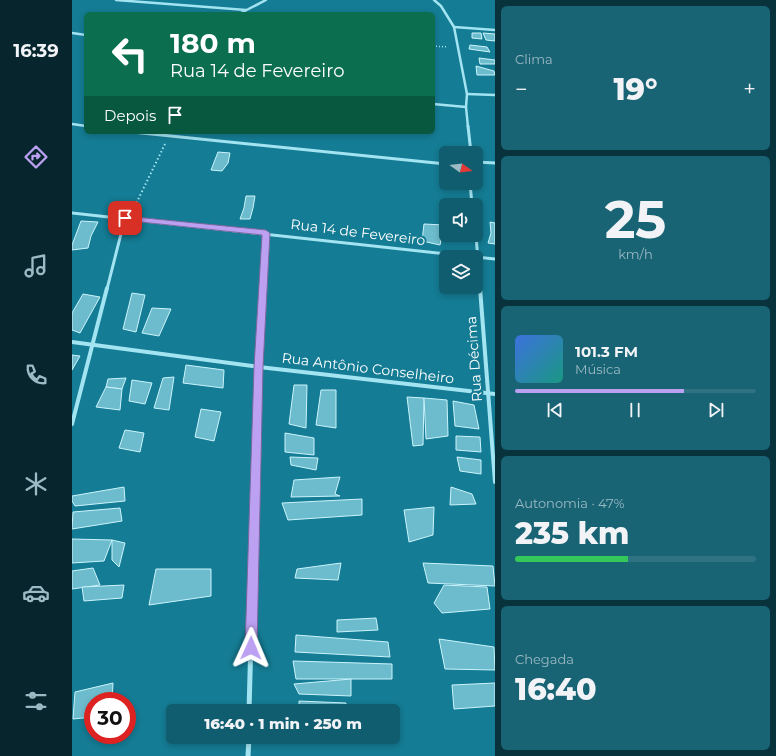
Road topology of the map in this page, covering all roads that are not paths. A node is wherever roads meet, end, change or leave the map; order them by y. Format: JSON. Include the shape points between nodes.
{"nodes":[{"id":1,"x":116,"y":0,"type":"edge"},
{"id":2,"x":266,"y":0,"type":"edge"},
{"id":3,"x":434,"y":0,"type":"edge"},
{"id":4,"x":246,"y":10,"type":"junction"},
{"id":5,"x":242,"y":12,"type":"edge"},
{"id":6,"x":454,"y":27,"type":"junction"},
{"id":7,"x":495,"y":30,"type":"edge"},
{"id":8,"x":72,"y":33,"type":"edge"},
{"id":9,"x":84,"y":34,"type":"edge"},
{"id":10,"x":467,"y":94,"type":"junction"},
{"id":11,"x":495,"y":95,"type":"edge"},
{"id":12,"x":435,"y":104,"type":"edge"},
{"id":13,"x":466,"y":106,"type":"junction"},
{"id":14,"x":72,"y":124,"type":"edge"},
{"id":15,"x":84,"y":126,"type":"edge"},
{"id":16,"x":148,"y":134,"type":"edge"},
{"id":17,"x":470,"y":146,"type":"edge"},
{"id":18,"x":483,"y":162,"type":"edge"},
{"id":19,"x":439,"y":163,"type":"edge"},
{"id":20,"x":495,"y":163,"type":"edge"},
{"id":21,"x":72,"y":213,"type":"edge"},
{"id":22,"x":127,"y":219,"type":"junction"},
{"id":23,"x":266,"y":233,"type":"junction"},
{"id":24,"x":439,"y":253,"type":"edge"},
{"id":25,"x":483,"y":258,"type":"edge"},
{"id":26,"x":495,"y":259,"type":"edge"},
{"id":27,"x":479,"y":294,"type":"edge"},
{"id":28,"x":72,"y":342,"type":"edge"},
{"id":29,"x":92,"y":344,"type":"junction"},
{"id":30,"x":259,"y":367,"type":"junction"},
{"id":31,"x":487,"y":394,"type":"junction"},
{"id":32,"x":495,"y":394,"type":"edge"},
{"id":33,"x":72,"y":424,"type":"edge"},
{"id":34,"x":495,"y":482,"type":"edge"},
{"id":35,"x":249,"y":704,"type":"edge"},
{"id":36,"x":248,"y":744,"type":"edge"},
{"id":37,"x":248,"y":756,"type":"edge"}],
"edges":[{"from":1,"to":4,"type":"street"},
{"from":2,"to":4,"type":"street"},
{"from":3,"to":6,"type":"street","via":[[441,6]]},
{"from":4,"to":5,"type":"street"},
{"from":6,"to":7,"type":"street"},
{"from":6,"to":10,"type":"street"},
{"from":8,"to":9,"type":"street"},
{"from":10,"to":11,"type":"street"},
{"from":10,"to":13,"type":"street"},
{"from":12,"to":13,"type":"street"},
{"from":13,"to":17,"type":"street"},
{"from":14,"to":15,"type":"street"},
{"from":16,"to":19,"type":"street"},
{"from":18,"to":20,"type":"street"},
{"from":21,"to":22,"type":"street","name":"Rua 14 de Fevereiro"},
{"from":22,"to":23,"type":"street","name":"Rua 14 de Fevereiro"},
{"from":22,"to":29,"type":"street"},
{"from":23,"to":24,"type":"street","name":"Rua 14 de Fevereiro"},
{"from":23,"to":30,"type":"street"},
{"from":25,"to":26,"type":"street","name":"Rua 14 de Fevereiro"},
{"from":27,"to":31,"type":"street","name":"Rua Décima"},
{"from":28,"to":29,"type":"street","name":"Rua Antônio Conselheiro"},
{"from":29,"to":30,"type":"street","name":"Rua Antônio Conselheiro"},
{"from":29,"to":33,"type":"street"},
{"from":30,"to":31,"type":"street","name":"Rua Antônio Conselheiro"},
{"from":30,"to":35,"type":"street"},
{"from":31,"to":32,"type":"street","name":"Rua Antônio Conselheiro"},
{"from":31,"to":34,"type":"street","name":"Rua Décima"},
{"from":36,"to":37,"type":"street"}]}
